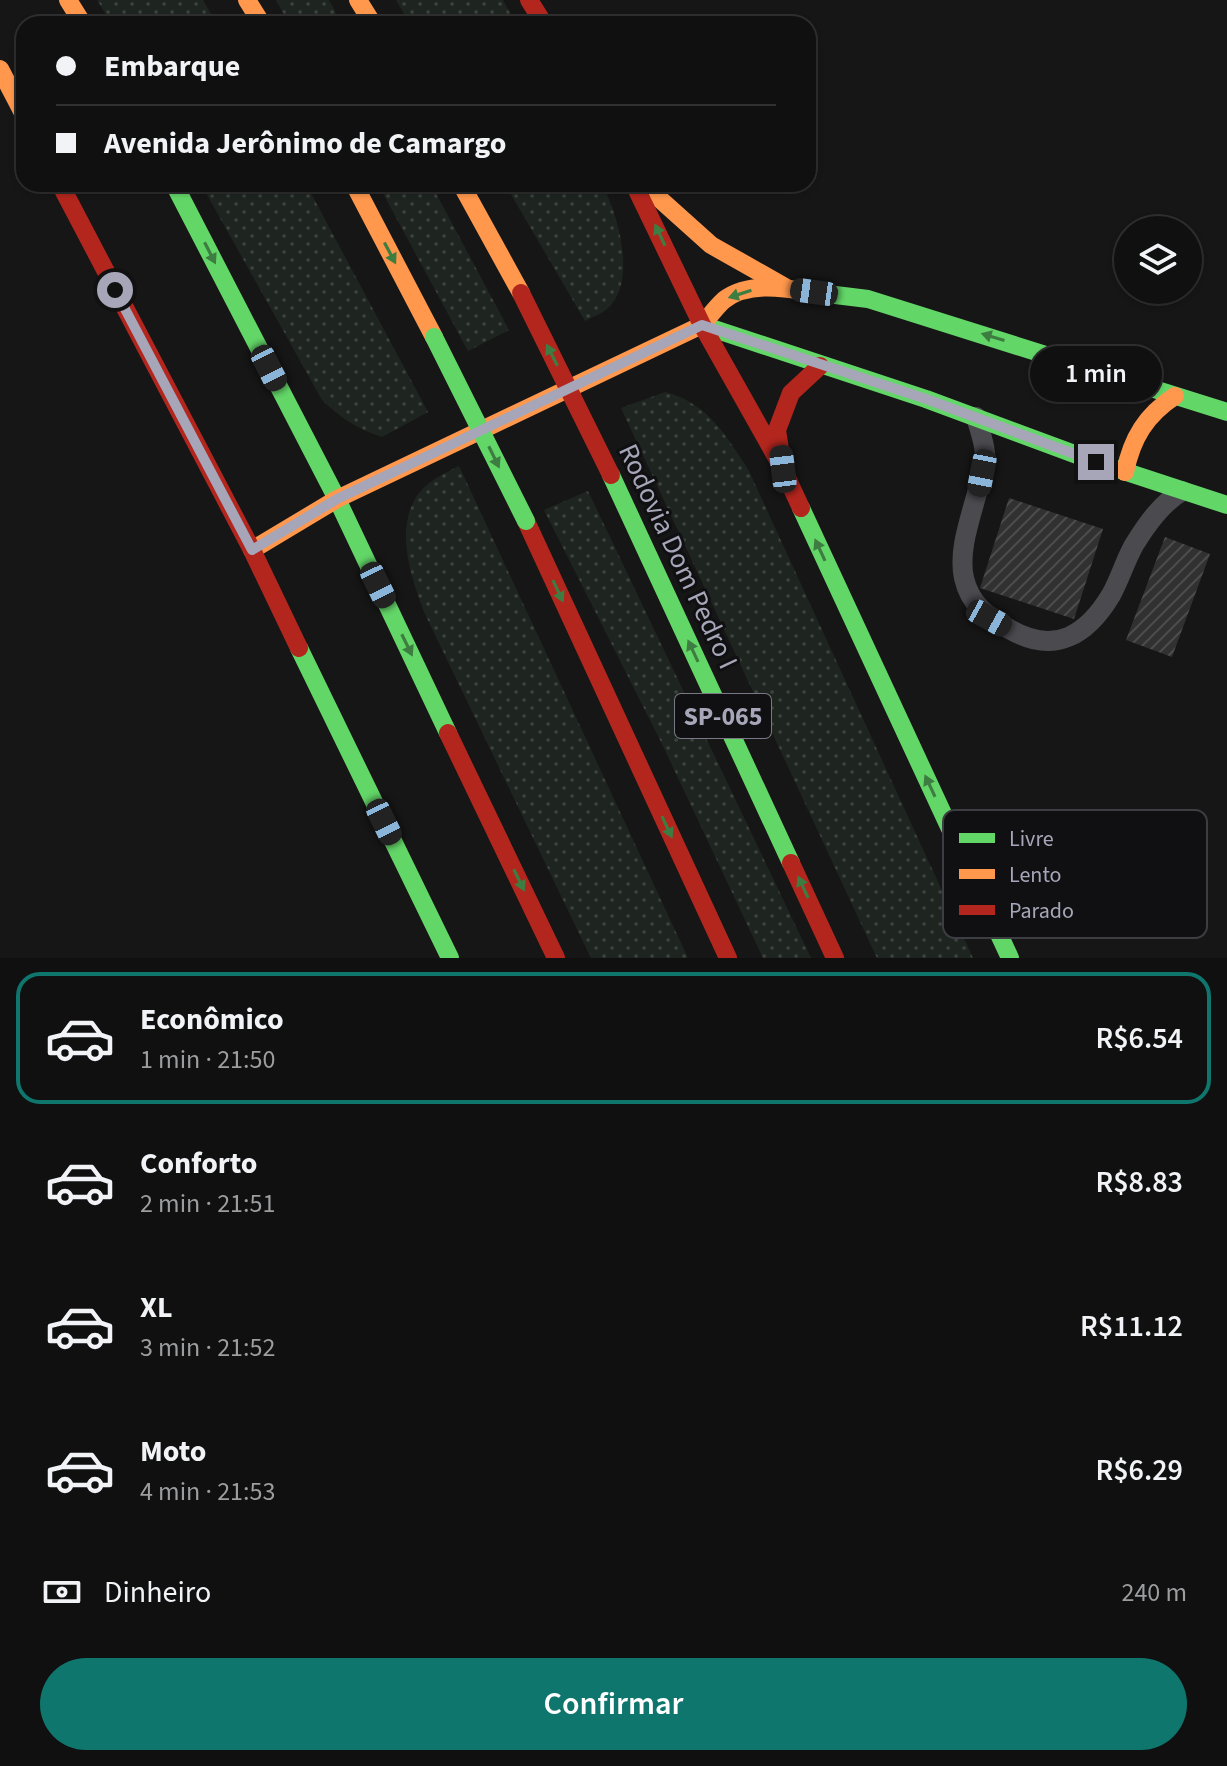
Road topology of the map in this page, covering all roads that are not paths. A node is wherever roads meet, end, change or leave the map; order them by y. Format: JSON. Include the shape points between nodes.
{"nodes":[{"id":1,"x":0,"y":69,"type":"edge"},
{"id":2,"x":16,"y":100,"type":"edge"},
{"id":3,"x":64,"y":192,"type":"edge"},
{"id":4,"x":178,"y":192,"type":"edge"},
{"id":5,"x":358,"y":192,"type":"edge"},
{"id":6,"x":465,"y":192,"type":"edge"},
{"id":7,"x":638,"y":192,"type":"edge"},
{"id":8,"x":652,"y":192,"type":"edge"},
{"id":9,"x":787,"y":288,"type":"junction"},
{"id":10,"x":702,"y":325,"type":"junction"},
{"id":11,"x":820,"y":366,"type":"junction"},
{"id":12,"x":1175,"y":396,"type":"junction"},
{"id":13,"x":1227,"y":412,"type":"edge"},
{"id":14,"x":976,"y":417,"type":"junction"},
{"id":15,"x":783,"y":469,"type":"junction"},
{"id":16,"x":1125,"y":472,"type":"junction"},
{"id":17,"x":1183,"y":491,"type":"junction"},
{"id":18,"x":337,"y":499,"type":"junction"},
{"id":19,"x":1227,"y":505,"type":"edge"},
{"id":20,"x":252,"y":550,"type":"junction"},
{"id":21,"x":943,"y":814,"type":"edge"},
{"id":22,"x":1001,"y":938,"type":"edge"},
{"id":23,"x":450,"y":958,"type":"edge"},
{"id":24,"x":556,"y":958,"type":"edge"},
{"id":25,"x":728,"y":958,"type":"edge"},
{"id":26,"x":835,"y":958,"type":"edge"},
{"id":27,"x":1010,"y":958,"type":"edge"}],
"edges":[{"from":1,"to":2,"type":"main road"},
{"from":3,"to":20,"type":"main road"},
{"from":4,"to":18,"type":"main road","one_way":true},
{"from":5,"to":25,"type":"main road","one_way":true,"bridge":true,"via":[[526,521]]},
{"from":26,"to":6,"type":"main road","name":"Rodovia Dom Pedro I","number":"SP-065","one_way":true,"bridge":true,"via":[[611,475]]},
{"from":10,"to":7,"type":"main road","one_way":true},
{"from":8,"to":9,"type":"main road","via":[[711,245]]},
{"from":9,"to":10,"type":"main road","one_way":true,"via":[[744,291],[724,300]]},
{"from":12,"to":9,"type":"main road","one_way":true,"via":[[868,299]]},
{"from":10,"to":11,"type":"main road"},
{"from":10,"to":15,"type":"main road"},
{"from":10,"to":18,"type":"main road"},
{"from":11,"to":14,"type":"main road"},
{"from":11,"to":15,"type":"main road","via":[[791,393],[777,430]]},
{"from":12,"to":13,"type":"main road"},
{"from":12,"to":16,"type":"main road","via":[[1139,427]]},
{"from":14,"to":16,"type":"main road"},
{"from":14,"to":17,"type":"lane","via":[[985,454],[963,575],[971,600],[1019,635],[1042,643],[1081,632],[1110,596],[1149,524]]},
{"from":21,"to":15,"type":"main road","one_way":true},
{"from":16,"to":17,"type":"main road"},
{"from":17,"to":19,"type":"main road"},
{"from":18,"to":20,"type":"main road"},
{"from":18,"to":24,"type":"main road","one_way":true},
{"from":20,"to":23,"type":"main road"},
{"from":27,"to":22,"type":"main road","one_way":true}]}
